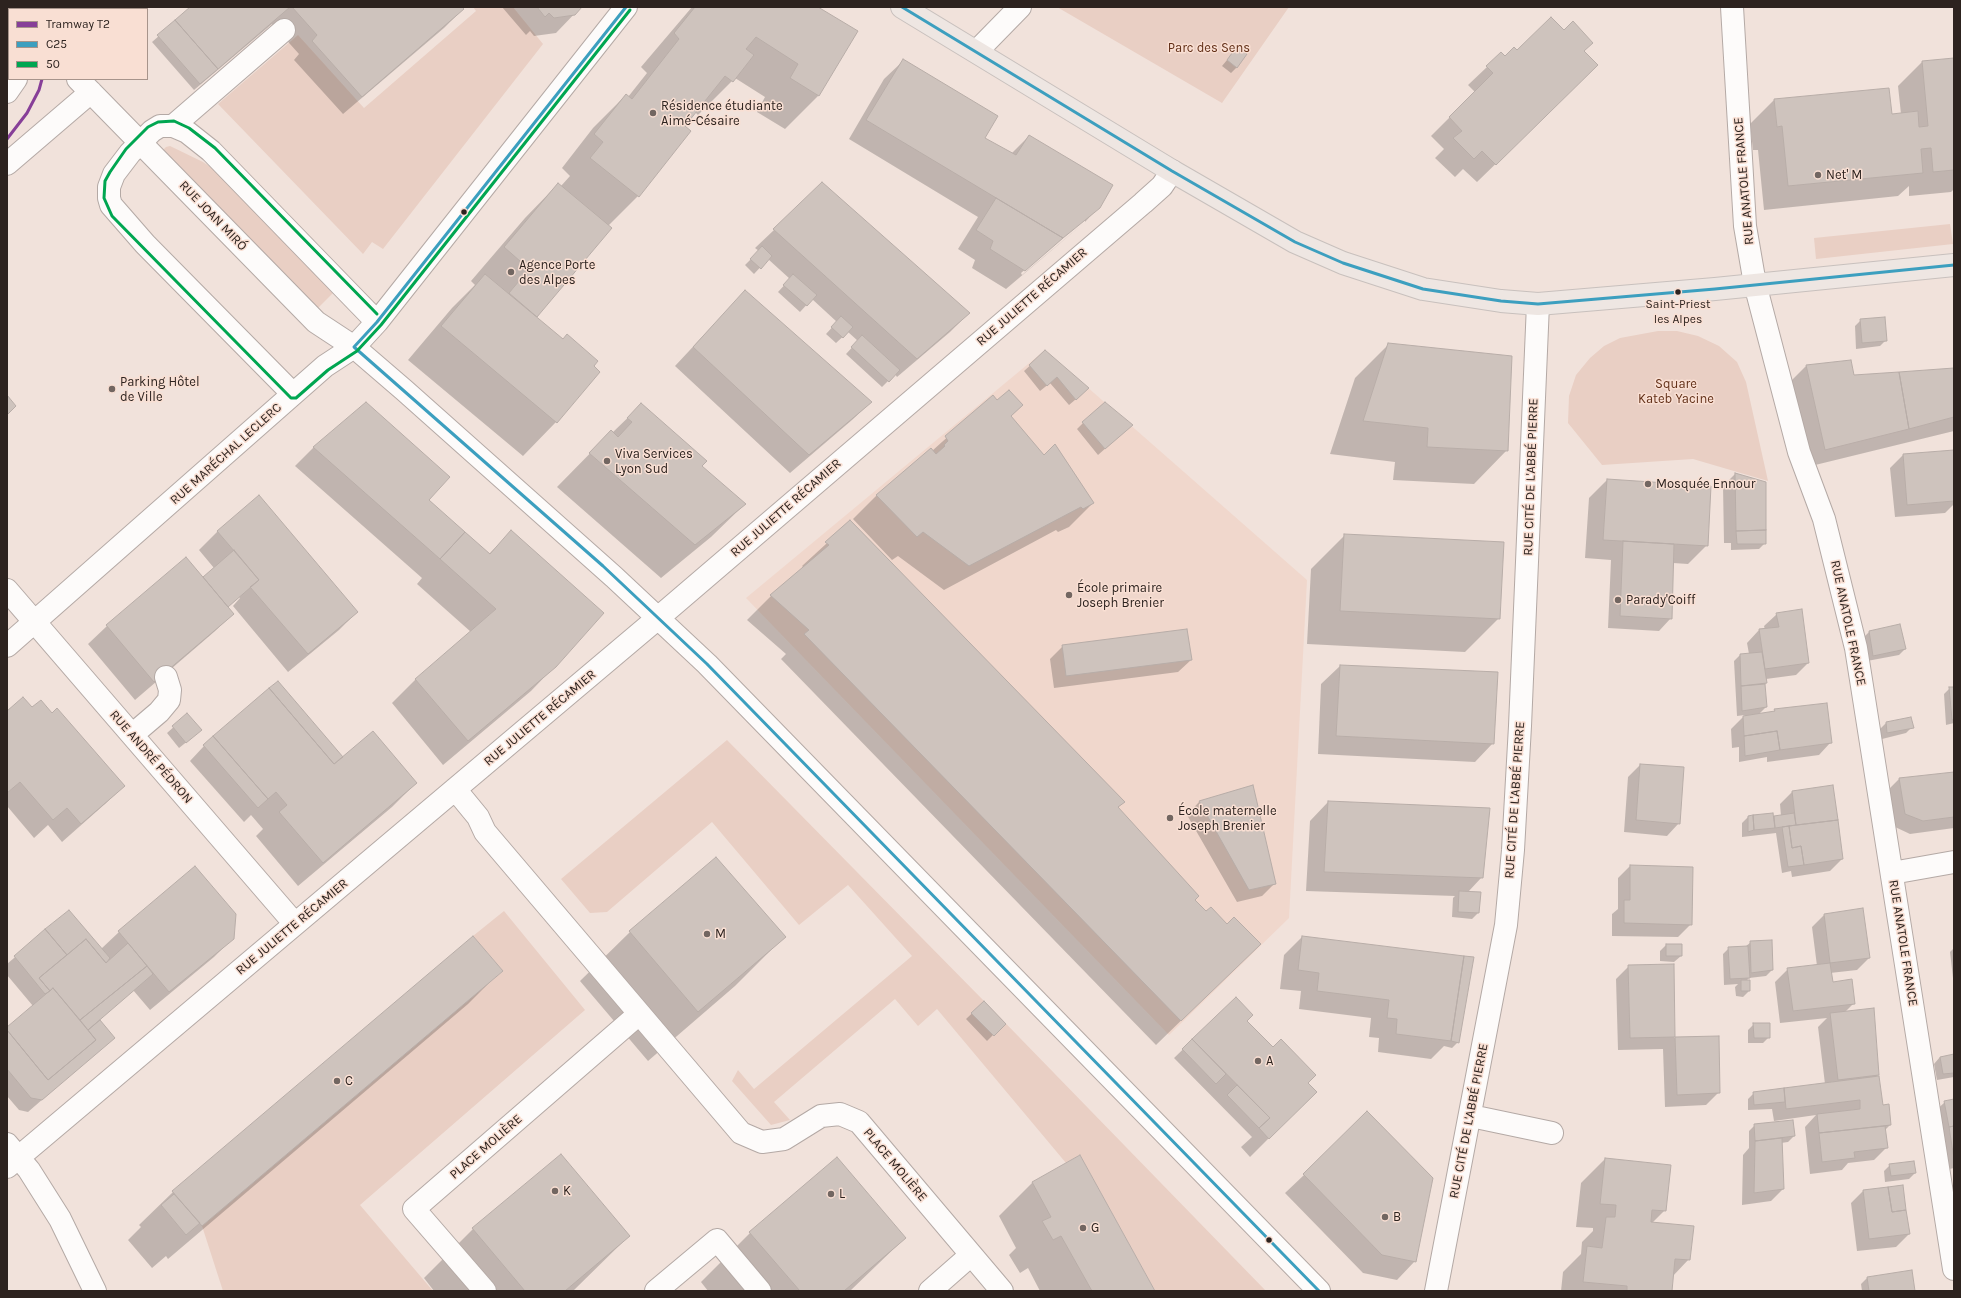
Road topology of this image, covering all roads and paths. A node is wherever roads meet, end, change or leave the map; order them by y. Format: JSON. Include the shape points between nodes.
{"nodes":[{"id":1,"x":626,"y":7,"type":"edge"},
{"id":2,"x":902,"y":7,"type":"edge"},
{"id":3,"x":1020,"y":7,"type":"edge"},
{"id":4,"x":1732,"y":7,"type":"edge"},
{"id":5,"x":284,"y":30,"type":"dead end"},
{"id":6,"x":977,"y":52,"type":"junction"},
{"id":7,"x":15,"y":80,"type":"edge"},
{"id":8,"x":85,"y":85,"type":"edge"},
{"id":9,"x":7,"y":92,"type":"edge"},
{"id":10,"x":174,"y":126,"type":"junction"},
{"id":11,"x":140,"y":142,"type":"junction"},
{"id":12,"x":7,"y":164,"type":"edge"},
{"id":13,"x":1172,"y":171,"type":"junction"},
{"id":14,"x":1954,"y":264,"type":"edge"},
{"id":15,"x":1756,"y":284,"type":"junction"},
{"id":16,"x":1538,"y":304,"type":"junction"},
{"id":17,"x":377,"y":322,"type":"junction"},
{"id":18,"x":354,"y":347,"type":"junction"},
{"id":19,"x":293,"y":394,"type":"junction"},
{"id":20,"x":7,"y":590,"type":"edge"},
{"id":21,"x":658,"y":618,"type":"junction"},
{"id":22,"x":35,"y":622,"type":"junction"},
{"id":23,"x":7,"y":646,"type":"edge"},
{"id":24,"x":166,"y":677,"type":"dead end"},
{"id":25,"x":132,"y":735,"type":"junction"},
{"id":26,"x":455,"y":790,"type":"junction"},
{"id":27,"x":1954,"y":862,"type":"edge"},
{"id":28,"x":1892,"y":873,"type":"junction"},
{"id":29,"x":295,"y":924,"type":"junction"},
{"id":30,"x":639,"y":1014,"type":"junction"},
{"id":31,"x":1471,"y":1116,"type":"junction"},
{"id":32,"x":1552,"y":1133,"type":"dead end"},
{"id":33,"x":11,"y":1156,"type":"edge"},
{"id":34,"x":972,"y":1255,"type":"junction"},
{"id":35,"x":1954,"y":1269,"type":"edge"},
{"id":36,"x":95,"y":1291,"type":"edge"},
{"id":37,"x":485,"y":1291,"type":"edge"},
{"id":38,"x":656,"y":1291,"type":"edge"},
{"id":39,"x":760,"y":1291,"type":"edge"},
{"id":40,"x":930,"y":1291,"type":"edge"},
{"id":41,"x":1002,"y":1291,"type":"edge"},
{"id":42,"x":1320,"y":1291,"type":"edge"},
{"id":43,"x":1436,"y":1291,"type":"edge"}],
"edges":[{"from":1,"to":17,"type":"street","name":"RUE MARÉCHAL LECLERC"},
{"from":2,"to":6,"type":"main road"},
{"from":3,"to":6,"type":"street"},
{"from":4,"to":15,"type":"street","name":"RUE ANATOLE FRANCE","via":[[1745,226]]},
{"from":5,"to":10,"type":"street"},
{"from":6,"to":13,"type":"main road"},
{"from":7,"to":9,"type":"street"},
{"from":8,"to":11,"type":"street","name":"RUE JOAN MIRÓ"},
{"from":8,"to":12,"type":"street"},
{"from":10,"to":11,"type":"street","via":[[160,126]]},
{"from":10,"to":17,"type":"street","via":[[187,132],[211,151]]},
{"from":11,"to":18,"type":"street","name":"RUE JOAN MIRÓ","via":[[316,322]]},
{"from":11,"to":19,"type":"street","via":[[121,163],[110,182],[111,205],[145,244]]},
{"from":13,"to":16,"type":"main road","via":[[1295,242],[1343,263],[1423,289]]},
{"from":13,"to":21,"type":"street","name":"RUE JULIETTE RÉCAMIER","via":[[1162,186],[1143,203]]},
{"from":14,"to":15,"type":"main road"},
{"from":15,"to":16,"type":"main road"},
{"from":15,"to":28,"type":"street","name":"RUE ANATOLE FRANCE","via":[[1799,452],[1824,519],[1856,648]]},
{"from":16,"to":31,"type":"street","name":"RUE CITÉ DE L'ABBÉ PIERRE","via":[[1513,850],[1506,925]]},
{"from":17,"to":18,"type":"street","name":"RUE MARÉCHAL LECLERC"},
{"from":18,"to":19,"type":"street","name":"RUE MARÉCHAL LECLERC","via":[[325,366]]},
{"from":18,"to":21,"type":"street","name":"RUE JOAN MIRÓ"},
{"from":19,"to":22,"type":"street","name":"RUE MARÉCHAL LECLERC"},
{"from":20,"to":22,"type":"street","name":"RUE ANDRÉ PÉDRON"},
{"from":21,"to":26,"type":"street","name":"RUE JULIETTE RÉCAMIER"},
{"from":21,"to":42,"type":"street","name":"RUE JOAN MIRÓ","via":[[707,664]]},
{"from":22,"to":23,"type":"street","name":"RUE MARÉCHAL LECLERC"},
{"from":22,"to":25,"type":"street","name":"RUE ANDRÉ PÉDRON"},
{"from":24,"to":25,"type":"street","via":[[170,690],[169,700]]},
{"from":25,"to":29,"type":"street","name":"RUE ANDRÉ PÉDRON"},
{"from":26,"to":29,"type":"street","name":"RUE JULIETTE RÉCAMIER"},
{"from":26,"to":30,"type":"street","name":"PLACE MOLIÈRE","via":[[478,817],[485,832]]},
{"from":27,"to":28,"type":"street"},
{"from":28,"to":35,"type":"street","name":"RUE ANATOLE FRANCE"},
{"from":29,"to":33,"type":"street","name":"RUE JULIETTE RÉCAMIER"},
{"from":30,"to":34,"type":"street","name":"PLACE MOLIÈRE","via":[[741,1133],[762,1142],[784,1139],[822,1116],[840,1114],[859,1122]]},
{"from":30,"to":37,"type":"street","name":"PLACE MOLIÈRE","via":[[414,1210]]},
{"from":31,"to":32,"type":"street"},
{"from":31,"to":43,"type":"street","name":"RUE CITÉ DE L'ABBÉ PIERRE"},
{"from":33,"to":36,"type":"street","name":"RUE JULIETTE RÉCAMIER","via":[[29,1170],[60,1219]]},
{"from":34,"to":40,"type":"street"},
{"from":34,"to":41,"type":"street","name":"PLACE MOLIÈRE"},
{"from":38,"to":39,"type":"street","via":[[717,1240]]}]}
